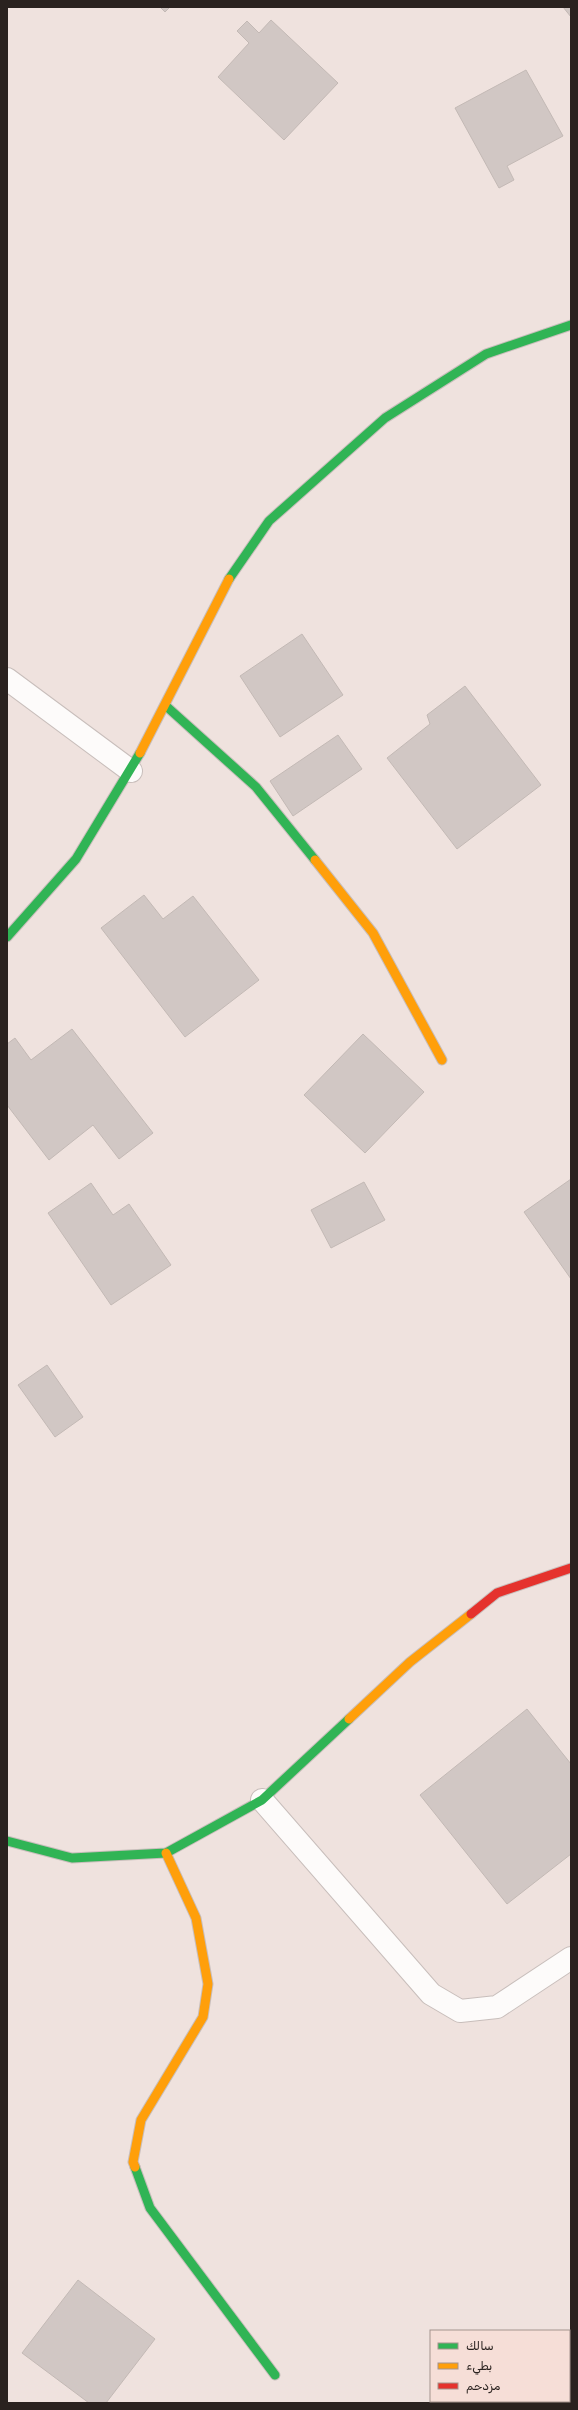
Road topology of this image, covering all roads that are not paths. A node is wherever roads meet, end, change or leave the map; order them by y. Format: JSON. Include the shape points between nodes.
{"nodes":[{"id":1,"x":571,"y":325,"type":"edge"},
{"id":2,"x":7,"y":678,"type":"edge"},
{"id":3,"x":166,"y":706,"type":"junction"},
{"id":4,"x":131,"y":771,"type":"junction"},
{"id":5,"x":7,"y":937,"type":"edge"},
{"id":6,"x":442,"y":1060,"type":"dead end"},
{"id":7,"x":571,"y":1568,"type":"edge"},
{"id":8,"x":262,"y":1800,"type":"junction"},
{"id":9,"x":7,"y":1840,"type":"edge"},
{"id":10,"x":166,"y":1853,"type":"junction"},
{"id":11,"x":571,"y":1958,"type":"edge"},
{"id":12,"x":274,"y":2375,"type":"dead end"}],
"edges":[{"from":1,"to":3,"type":"street","via":[[486,354],[385,418],[269,521],[229,580],[185,663]]},
{"from":2,"to":4,"type":"street"},
{"from":3,"to":4,"type":"street"},
{"from":3,"to":6,"type":"street","via":[[256,786],[373,933]]},
{"from":4,"to":5,"type":"street","via":[[76,859]]},
{"from":7,"to":8,"type":"street","via":[[497,1593],[410,1662]]},
{"from":8,"to":10,"type":"street"},
{"from":8,"to":11,"type":"street","via":[[431,1994],[460,2011],[497,2007]]},
{"from":9,"to":10,"type":"street","via":[[72,1858]]},
{"from":10,"to":12,"type":"street","via":[[196,1918],[208,1984],[203,2017],[141,2120],[133,2162],[150,2208]]}]}
